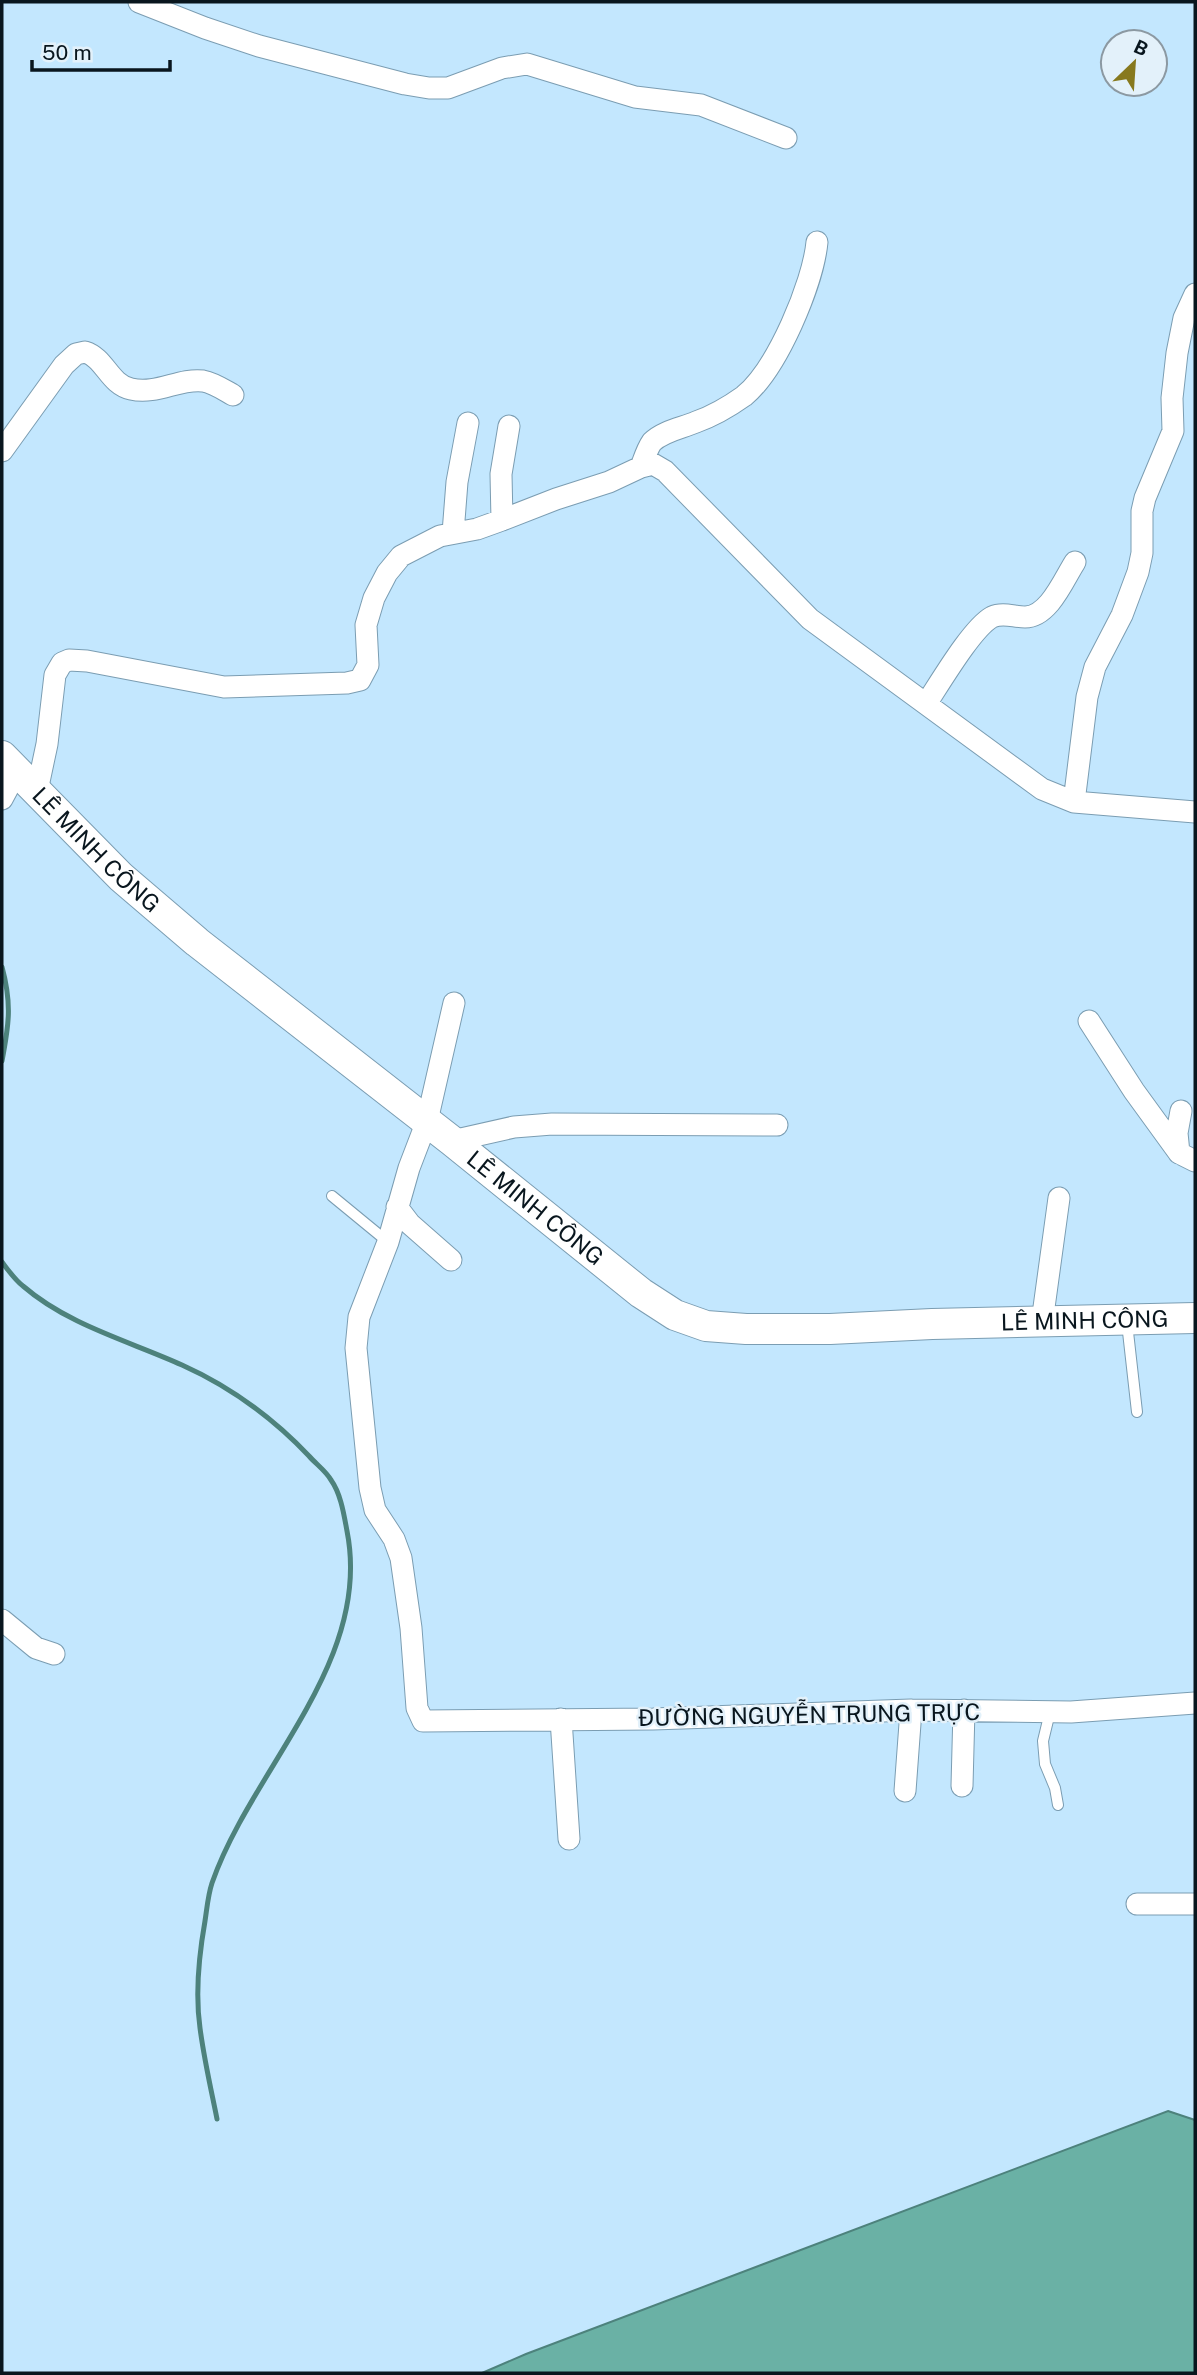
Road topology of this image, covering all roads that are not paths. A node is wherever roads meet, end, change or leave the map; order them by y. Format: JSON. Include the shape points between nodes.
{"nodes":[{"id":1,"x":139,"y":2,"type":"edge"},
{"id":2,"x":786,"y":138,"type":"dead end"},
{"id":3,"x":817,"y":242,"type":"dead end"},
{"id":4,"x":1195,"y":294,"type":"edge"},
{"id":5,"x":233,"y":395,"type":"dead end"},
{"id":6,"x":468,"y":424,"type":"dead end"},
{"id":7,"x":509,"y":426,"type":"dead end"},
{"id":8,"x":2,"y":451,"type":"edge"},
{"id":9,"x":641,"y":467,"type":"junction"},
{"id":10,"x":502,"y":520,"type":"junction"},
{"id":11,"x":453,"y":533,"type":"junction"},
{"id":12,"x":1075,"y":562,"type":"dead end"},
{"id":13,"x":926,"y":704,"type":"junction"},
{"id":14,"x":18,"y":773,"type":"edge"},
{"id":15,"x":2,"y":799,"type":"edge"},
{"id":16,"x":1074,"y":802,"type":"junction"},
{"id":17,"x":1195,"y":812,"type":"edge"},
{"id":18,"x":454,"y":1003,"type":"dead end"},
{"id":19,"x":1089,"y":1021,"type":"dead end"},
{"id":20,"x":1181,"y":1111,"type":"dead end"},
{"id":21,"x":427,"y":1121,"type":"junction"},
{"id":22,"x":777,"y":1125,"type":"dead end"},
{"id":23,"x":452,"y":1141,"type":"junction"},
{"id":24,"x":1187,"y":1157,"type":"edge"},
{"id":25,"x":332,"y":1196,"type":"dead end"},
{"id":26,"x":1059,"y":1198,"type":"dead end"},
{"id":27,"x":397,"y":1207,"type":"junction"},
{"id":28,"x":388,"y":1242,"type":"junction"},
{"id":29,"x":451,"y":1260,"type":"dead end"},
{"id":30,"x":1195,"y":1318,"type":"edge"},
{"id":31,"x":1127,"y":1320,"type":"junction"},
{"id":32,"x":1042,"y":1322,"type":"junction"},
{"id":33,"x":1137,"y":1412,"type":"dead end"},
{"id":34,"x":2,"y":1620,"type":"edge"},
{"id":35,"x":54,"y":1654,"type":"dead end"},
{"id":36,"x":1195,"y":1703,"type":"edge"},
{"id":37,"x":911,"y":1710,"type":"junction"},
{"id":38,"x":964,"y":1710,"type":"junction"},
{"id":39,"x":1050,"y":1712,"type":"junction"},
{"id":40,"x":561,"y":1719,"type":"junction"},
{"id":41,"x":962,"y":1786,"type":"dead end"},
{"id":42,"x":905,"y":1791,"type":"dead end"},
{"id":43,"x":1058,"y":1805,"type":"dead end"},
{"id":44,"x":569,"y":1839,"type":"dead end"},
{"id":45,"x":1137,"y":1904,"type":"dead end"},
{"id":46,"x":1195,"y":1904,"type":"edge"}],
"edges":[{"from":1,"to":2,"type":"street","via":[[259,46],[405,84],[448,88],[527,64],[624,94],[701,105]]},
{"from":3,"to":9,"type":"street","via":[[816,263],[803,298],[760,380],[714,414],[661,435],[648,448]]},
{"from":4,"to":16,"type":"street","via":[[1184,318],[1177,353],[1172,431],[1142,511],[1138,572],[1092,677]]},
{"from":5,"to":8,"type":"street","via":[[199,381],[147,391],[128,388],[116,382],[96,358],[85,352],[76,354]]},
{"from":6,"to":11,"type":"street"},
{"from":7,"to":10,"type":"street","via":[[501,474]]},
{"from":9,"to":10,"type":"street"},
{"from":9,"to":13,"type":"street","via":[[653,464],[665,471],[810,619]]},
{"from":10,"to":11,"type":"street"},
{"from":11,"to":14,"type":"street","via":[[410,550],[387,573],[368,615],[367,671],[360,680],[224,687],[69,660],[55,674],[47,744]]},
{"from":12,"to":13,"type":"street","via":[[1047,606],[1034,615],[1000,615],[982,625]]},
{"from":13,"to":16,"type":"street","via":[[1042,789]]},
{"from":14,"to":15,"type":"street"},
{"from":14,"to":21,"type":"main road","name":"LÊ MINH CÔNG","via":[[121,877]]},
{"from":16,"to":17,"type":"street"},
{"from":18,"to":21,"type":"street"},
{"from":19,"to":24,"type":"street","via":[[1134,1091]]},
{"from":20,"to":24,"type":"street","via":[[1177,1133]]},
{"from":21,"to":23,"type":"main road","name":"LÊ MINH CÔNG"},
{"from":21,"to":27,"type":"street"},
{"from":22,"to":23,"type":"street","via":[[552,1124]]},
{"from":23,"to":32,"type":"main road","name":"LÊ MINH CÔNG","via":[[641,1293],[692,1322],[770,1329]]},
{"from":25,"to":28,"type":"lane"},
{"from":26,"to":32,"type":"street"},
{"from":27,"to":28,"type":"street"},
{"from":27,"to":29,"type":"street"},
{"from":28,"to":40,"type":"street","name":"ĐƯỜNG NGUYỄN TRUNG TRỰC","via":[[359,1317],[356,1348],[370,1488],[375,1510],[401,1558],[417,1708],[423,1721]]},
{"from":30,"to":31,"type":"main road","name":"LÊ MINH CÔNG"},
{"from":31,"to":32,"type":"main road","name":"LÊ MINH CÔNG"},
{"from":31,"to":33,"type":"lane"},
{"from":34,"to":35,"type":"street","via":[[36,1648]]},
{"from":36,"to":39,"type":"street","name":"ĐƯỜNG NGUYỄN TRUNG TRỰC"},
{"from":37,"to":38,"type":"street","name":"ĐƯỜNG NGUYỄN TRUNG TRỰC"},
{"from":37,"to":40,"type":"street","name":"ĐƯỜNG NGUYỄN TRUNG TRỰC"},
{"from":37,"to":42,"type":"street"},
{"from":38,"to":39,"type":"street","name":"ĐƯỜNG NGUYỄN TRUNG TRỰC"},
{"from":38,"to":41,"type":"street"},
{"from":39,"to":43,"type":"lane","via":[[1043,1741]]},
{"from":40,"to":44,"type":"street"},
{"from":45,"to":46,"type":"street"}]}
